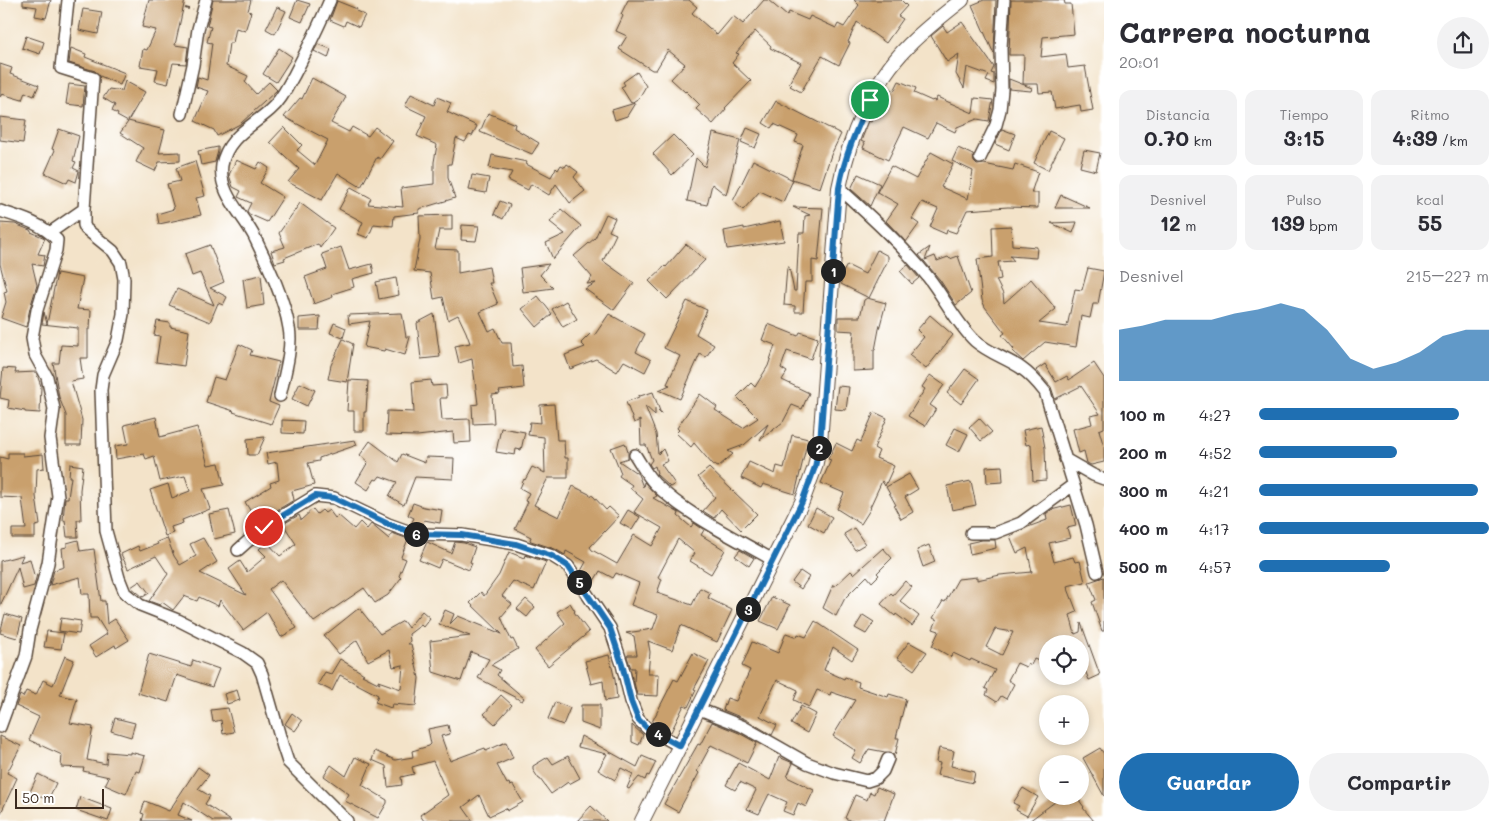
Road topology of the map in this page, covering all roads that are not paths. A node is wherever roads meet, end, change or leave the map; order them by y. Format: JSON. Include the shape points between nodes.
{"nodes":[{"id":1,"x":68,"y":0,"type":"edge"},
{"id":2,"x":206,"y":0,"type":"edge"},
{"id":3,"x":330,"y":0,"type":"edge"},
{"id":4,"x":962,"y":0,"type":"edge"},
{"id":5,"x":1004,"y":0,"type":"edge"},
{"id":6,"x":182,"y":114,"type":"dead end"},
{"id":7,"x":980,"y":158,"type":"dead end"},
{"id":8,"x":839,"y":188,"type":"junction"},
{"id":9,"x":84,"y":209,"type":"junction"},
{"id":10,"x":0,"y":210,"type":"edge"},
{"id":11,"x":51,"y":232,"type":"junction"},
{"id":12,"x":280,"y":396,"type":"dead end"},
{"id":13,"x":635,"y":455,"type":"dead end"},
{"id":14,"x":1065,"y":459,"type":"junction"},
{"id":15,"x":1104,"y":478,"type":"edge"},
{"id":16,"x":1073,"y":485,"type":"junction"},
{"id":17,"x":971,"y":532,"type":"dead end"},
{"id":18,"x":238,"y":550,"type":"dead end"},
{"id":19,"x":773,"y":560,"type":"junction"},
{"id":20,"x":1097,"y":572,"type":"dead end"},
{"id":21,"x":699,"y":708,"type":"junction"},
{"id":22,"x":0,"y":727,"type":"edge"},
{"id":23,"x":680,"y":746,"type":"junction"},
{"id":24,"x":888,"y":759,"type":"dead end"},
{"id":25,"x":347,"y":821,"type":"edge"},
{"id":26,"x":642,"y":821,"type":"edge"}],
"edges":[{"from":1,"to":9,"type":"street","via":[[61,68],[93,78]]},
{"from":2,"to":6,"type":"street"},
{"from":3,"to":12,"type":"street","via":[[315,37],[284,93],[272,109],[232,140],[222,163],[225,192],[270,270],[290,330]]},
{"from":4,"to":8,"type":"street","via":[[908,46],[890,69],[854,134]]},
{"from":5,"to":7,"type":"street","via":[[1000,110]]},
{"from":8,"to":14,"type":"street","via":[[908,254],[976,341],[1034,378],[1045,392]]},
{"from":8,"to":19,"type":"street","via":[[820,443],[802,502]]},
{"from":9,"to":11,"type":"street"},
{"from":9,"to":25,"type":"street","via":[[84,225],[113,251],[121,263],[124,278],[118,340],[103,375],[101,390],[106,531],[125,593],[140,604],[209,635],[257,663],[288,762]]},
{"from":10,"to":11,"type":"street"},
{"from":11,"to":22,"type":"street","via":[[57,240],[56,250],[37,310],[32,338],[35,355],[47,377],[54,409],[50,438],[58,496],[48,563],[26,656]]},
{"from":13,"to":19,"type":"street","via":[[654,483],[671,497]]},
{"from":14,"to":15,"type":"street"},
{"from":14,"to":16,"type":"street"},
{"from":16,"to":17,"type":"street","via":[[1021,523],[995,533]]},
{"from":16,"to":20,"type":"street"},
{"from":18,"to":23,"type":"street","via":[[264,527],[315,496],[334,498],[416,534],[462,535],[516,544],[552,556],[568,566],[610,628],[638,719],[647,728]]},
{"from":19,"to":21,"type":"street"},
{"from":21,"to":23,"type":"street"},
{"from":21,"to":24,"type":"street","via":[[742,726],[807,763],[834,773],[867,781],[876,778]]},
{"from":23,"to":26,"type":"street"}]}
